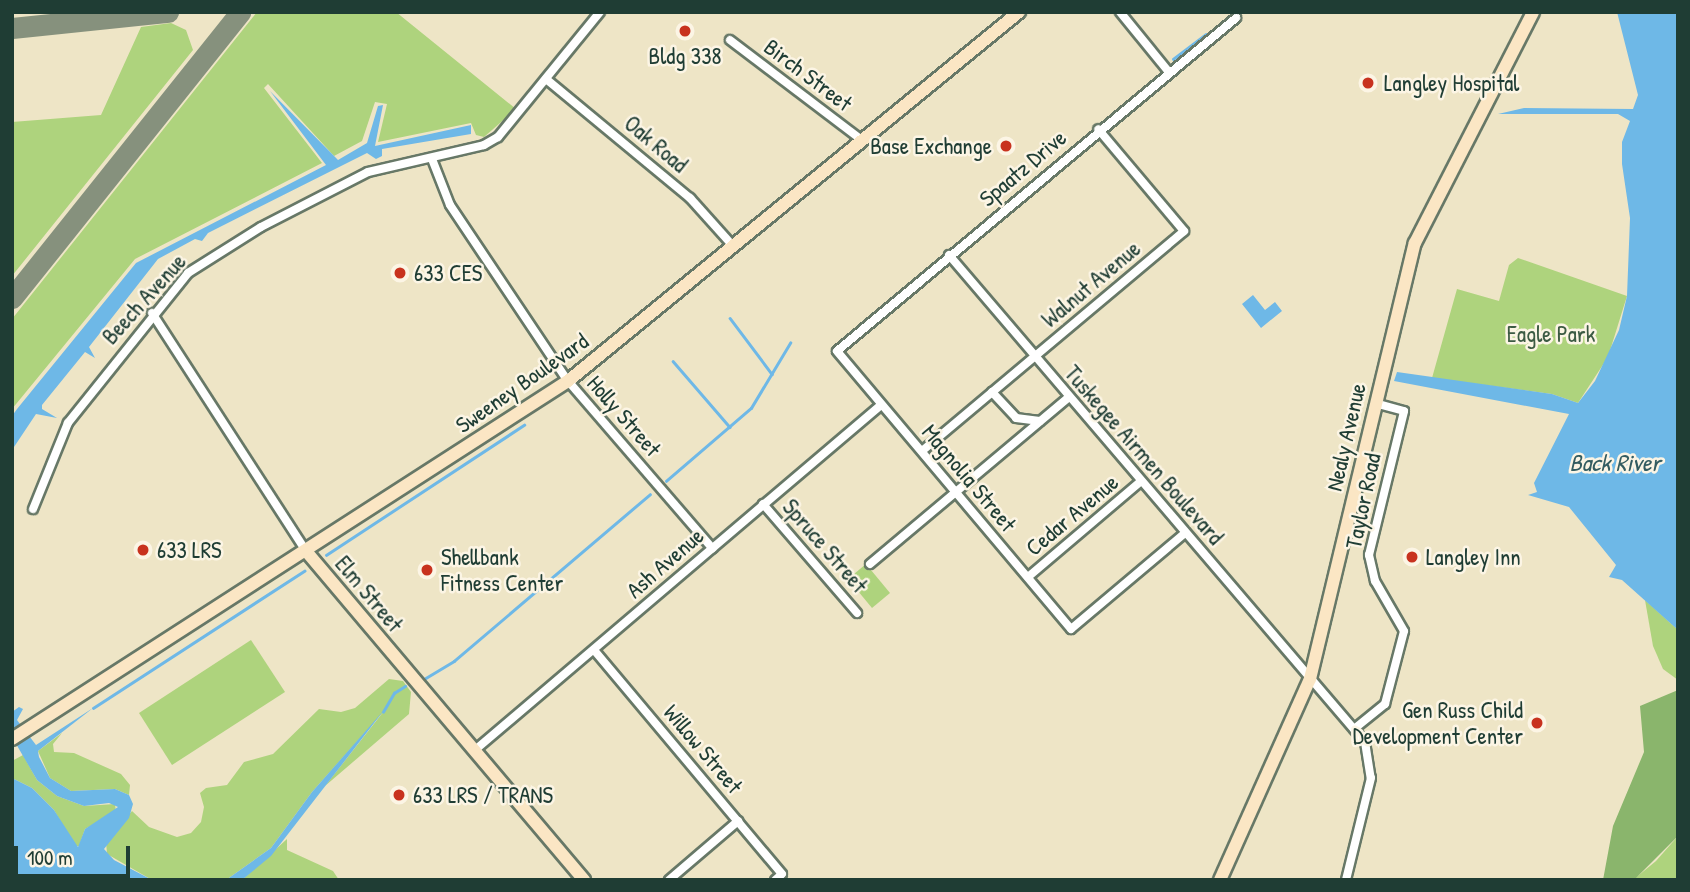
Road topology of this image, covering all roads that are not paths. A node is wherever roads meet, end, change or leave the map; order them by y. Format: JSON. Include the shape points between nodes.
{"nodes":[{"id":1,"x":600,"y":12,"type":"edge"},
{"id":2,"x":1019,"y":12,"type":"edge"},
{"id":3,"x":1120,"y":12,"type":"edge"},
{"id":4,"x":1533,"y":12,"type":"edge"},
{"id":5,"x":1236,"y":18,"type":"dead end"},
{"id":6,"x":730,"y":40,"type":"dead end"},
{"id":7,"x":1168,"y":71,"type":"junction"},
{"id":8,"x":547,"y":79,"type":"junction"},
{"id":9,"x":1098,"y":130,"type":"junction"},
{"id":10,"x":863,"y":141,"type":"junction"},
{"id":11,"x":432,"y":159,"type":"junction"},
{"id":12,"x":734,"y":247,"type":"junction"},
{"id":13,"x":949,"y":255,"type":"junction"},
{"id":14,"x":152,"y":313,"type":"junction"},
{"id":15,"x":837,"y":351,"type":"joint"},
{"id":16,"x":1034,"y":356,"type":"junction"},
{"id":17,"x":568,"y":381,"type":"junction"},
{"id":18,"x":992,"y":392,"type":"junction"},
{"id":19,"x":1069,"y":397,"type":"junction"},
{"id":20,"x":1375,"y":403,"type":"junction"},
{"id":21,"x":881,"y":405,"type":"junction"},
{"id":22,"x":1040,"y":421,"type":"junction"},
{"id":23,"x":922,"y":452,"type":"junction"},
{"id":24,"x":1142,"y":481,"type":"junction"},
{"id":25,"x":957,"y":491,"type":"junction"},
{"id":26,"x":764,"y":504,"type":"junction"},
{"id":27,"x":33,"y":509,"type":"dead end"},
{"id":28,"x":1185,"y":533,"type":"junction"},
{"id":29,"x":712,"y":548,"type":"junction"},
{"id":30,"x":306,"y":551,"type":"junction"},
{"id":31,"x":870,"y":564,"type":"dead end"},
{"id":32,"x":1028,"y":578,"type":"junction"},
{"id":33,"x":857,"y":613,"type":"dead end"},
{"id":34,"x":594,"y":650,"type":"junction"},
{"id":35,"x":1310,"y":679,"type":"junction"},
{"id":36,"x":1354,"y":729,"type":"junction"},
{"id":37,"x":12,"y":739,"type":"edge"},
{"id":38,"x":475,"y":750,"type":"junction"},
{"id":39,"x":738,"y":821,"type":"junction"},
{"id":40,"x":779,"y":877,"type":"edge"},
{"id":41,"x":584,"y":880,"type":"edge"},
{"id":42,"x":669,"y":880,"type":"edge"},
{"id":43,"x":1220,"y":880,"type":"edge"},
{"id":44,"x":1346,"y":880,"type":"edge"}],
"edges":[{"from":1,"to":8,"type":"street","name":"Beech Avenue"},
{"from":2,"to":10,"type":"main road","name":"Sweeney Boulevard"},
{"from":3,"to":7,"type":"street"},
{"from":4,"to":20,"type":"main road","name":"Nealy Avenue","via":[[1415,243]]},
{"from":5,"to":7,"type":"street","name":"Spaatz Drive"},
{"from":6,"to":10,"type":"street","name":"Birch Street"},
{"from":7,"to":9,"type":"street","name":"Spaatz Drive"},
{"from":8,"to":11,"type":"street","name":"Beech Avenue","via":[[498,137]]},
{"from":8,"to":12,"type":"street","name":"Oak Road","via":[[690,198]]},
{"from":9,"to":13,"type":"street","name":"Spaatz Drive"},
{"from":9,"to":16,"type":"street","name":"Walnut Avenue","via":[[1184,231]]},
{"from":10,"to":12,"type":"main road","name":"Sweeney Boulevard"},
{"from":11,"to":14,"type":"street","name":"Beech Avenue","via":[[368,172],[261,227],[188,273]]},
{"from":11,"to":17,"type":"street","name":"Holly Street","via":[[450,205]]},
{"from":12,"to":17,"type":"main road","name":"Sweeney Boulevard"},
{"from":13,"to":15,"type":"street","name":"Spaatz Drive"},
{"from":13,"to":16,"type":"street","name":"Tuskegee Airmen Boulevard"},
{"from":14,"to":27,"type":"street","name":"Beech Avenue","via":[[68,423]]},
{"from":14,"to":30,"type":"street","name":"Elm Street"},
{"from":15,"to":21,"type":"street","name":"Magnolia Street"},
{"from":16,"to":18,"type":"street","name":"Walnut Avenue"},
{"from":16,"to":19,"type":"street","name":"Tuskegee Airmen Boulevard"},
{"from":17,"to":29,"type":"street","name":"Holly Street"},
{"from":17,"to":30,"type":"main road","name":"Sweeney Boulevard"},
{"from":18,"to":22,"type":"street","via":[[1016,418]]},
{"from":18,"to":23,"type":"street","name":"Walnut Avenue"},
{"from":19,"to":22,"type":"street"},
{"from":19,"to":24,"type":"street","name":"Tuskegee Airmen Boulevard"},
{"from":20,"to":35,"type":"main road","name":"Nealy Avenue"},
{"from":20,"to":36,"type":"street","name":"Taylor Road","via":[[1404,411],[1369,555],[1375,581],[1404,631],[1385,704]]},
{"from":21,"to":23,"type":"street","name":"Magnolia Street"},
{"from":21,"to":26,"type":"street","name":"Ash Avenue"},
{"from":22,"to":25,"type":"street"},
{"from":23,"to":25,"type":"street","name":"Magnolia Street"},
{"from":24,"to":28,"type":"street","name":"Tuskegee Airmen Boulevard"},
{"from":24,"to":32,"type":"street","name":"Cedar Avenue"},
{"from":25,"to":31,"type":"street"},
{"from":25,"to":32,"type":"street","name":"Magnolia Street"},
{"from":26,"to":29,"type":"street","name":"Ash Avenue"},
{"from":26,"to":33,"type":"street","name":"Spruce Street"},
{"from":28,"to":32,"type":"street","name":"Magnolia Street","via":[[1071,629]]},
{"from":28,"to":35,"type":"street","name":"Tuskegee Airmen Boulevard"},
{"from":29,"to":34,"type":"street","name":"Ash Avenue"},
{"from":30,"to":37,"type":"main road","name":"Sweeney Boulevard"},
{"from":30,"to":38,"type":"main road","name":"Elm Street"},
{"from":34,"to":38,"type":"street","name":"Ash Avenue"},
{"from":34,"to":39,"type":"street","name":"Willow Street"},
{"from":35,"to":36,"type":"street","name":"Tuskegee Airmen Boulevard"},
{"from":35,"to":43,"type":"main road","name":"Nealy Avenue"},
{"from":36,"to":44,"type":"street","name":"Tuskegee Airmen Boulevard","via":[[1365,742],[1371,778]]},
{"from":38,"to":41,"type":"main road","name":"Elm Street"},
{"from":39,"to":40,"type":"street","name":"Willow Street"},
{"from":39,"to":42,"type":"street"}]}
